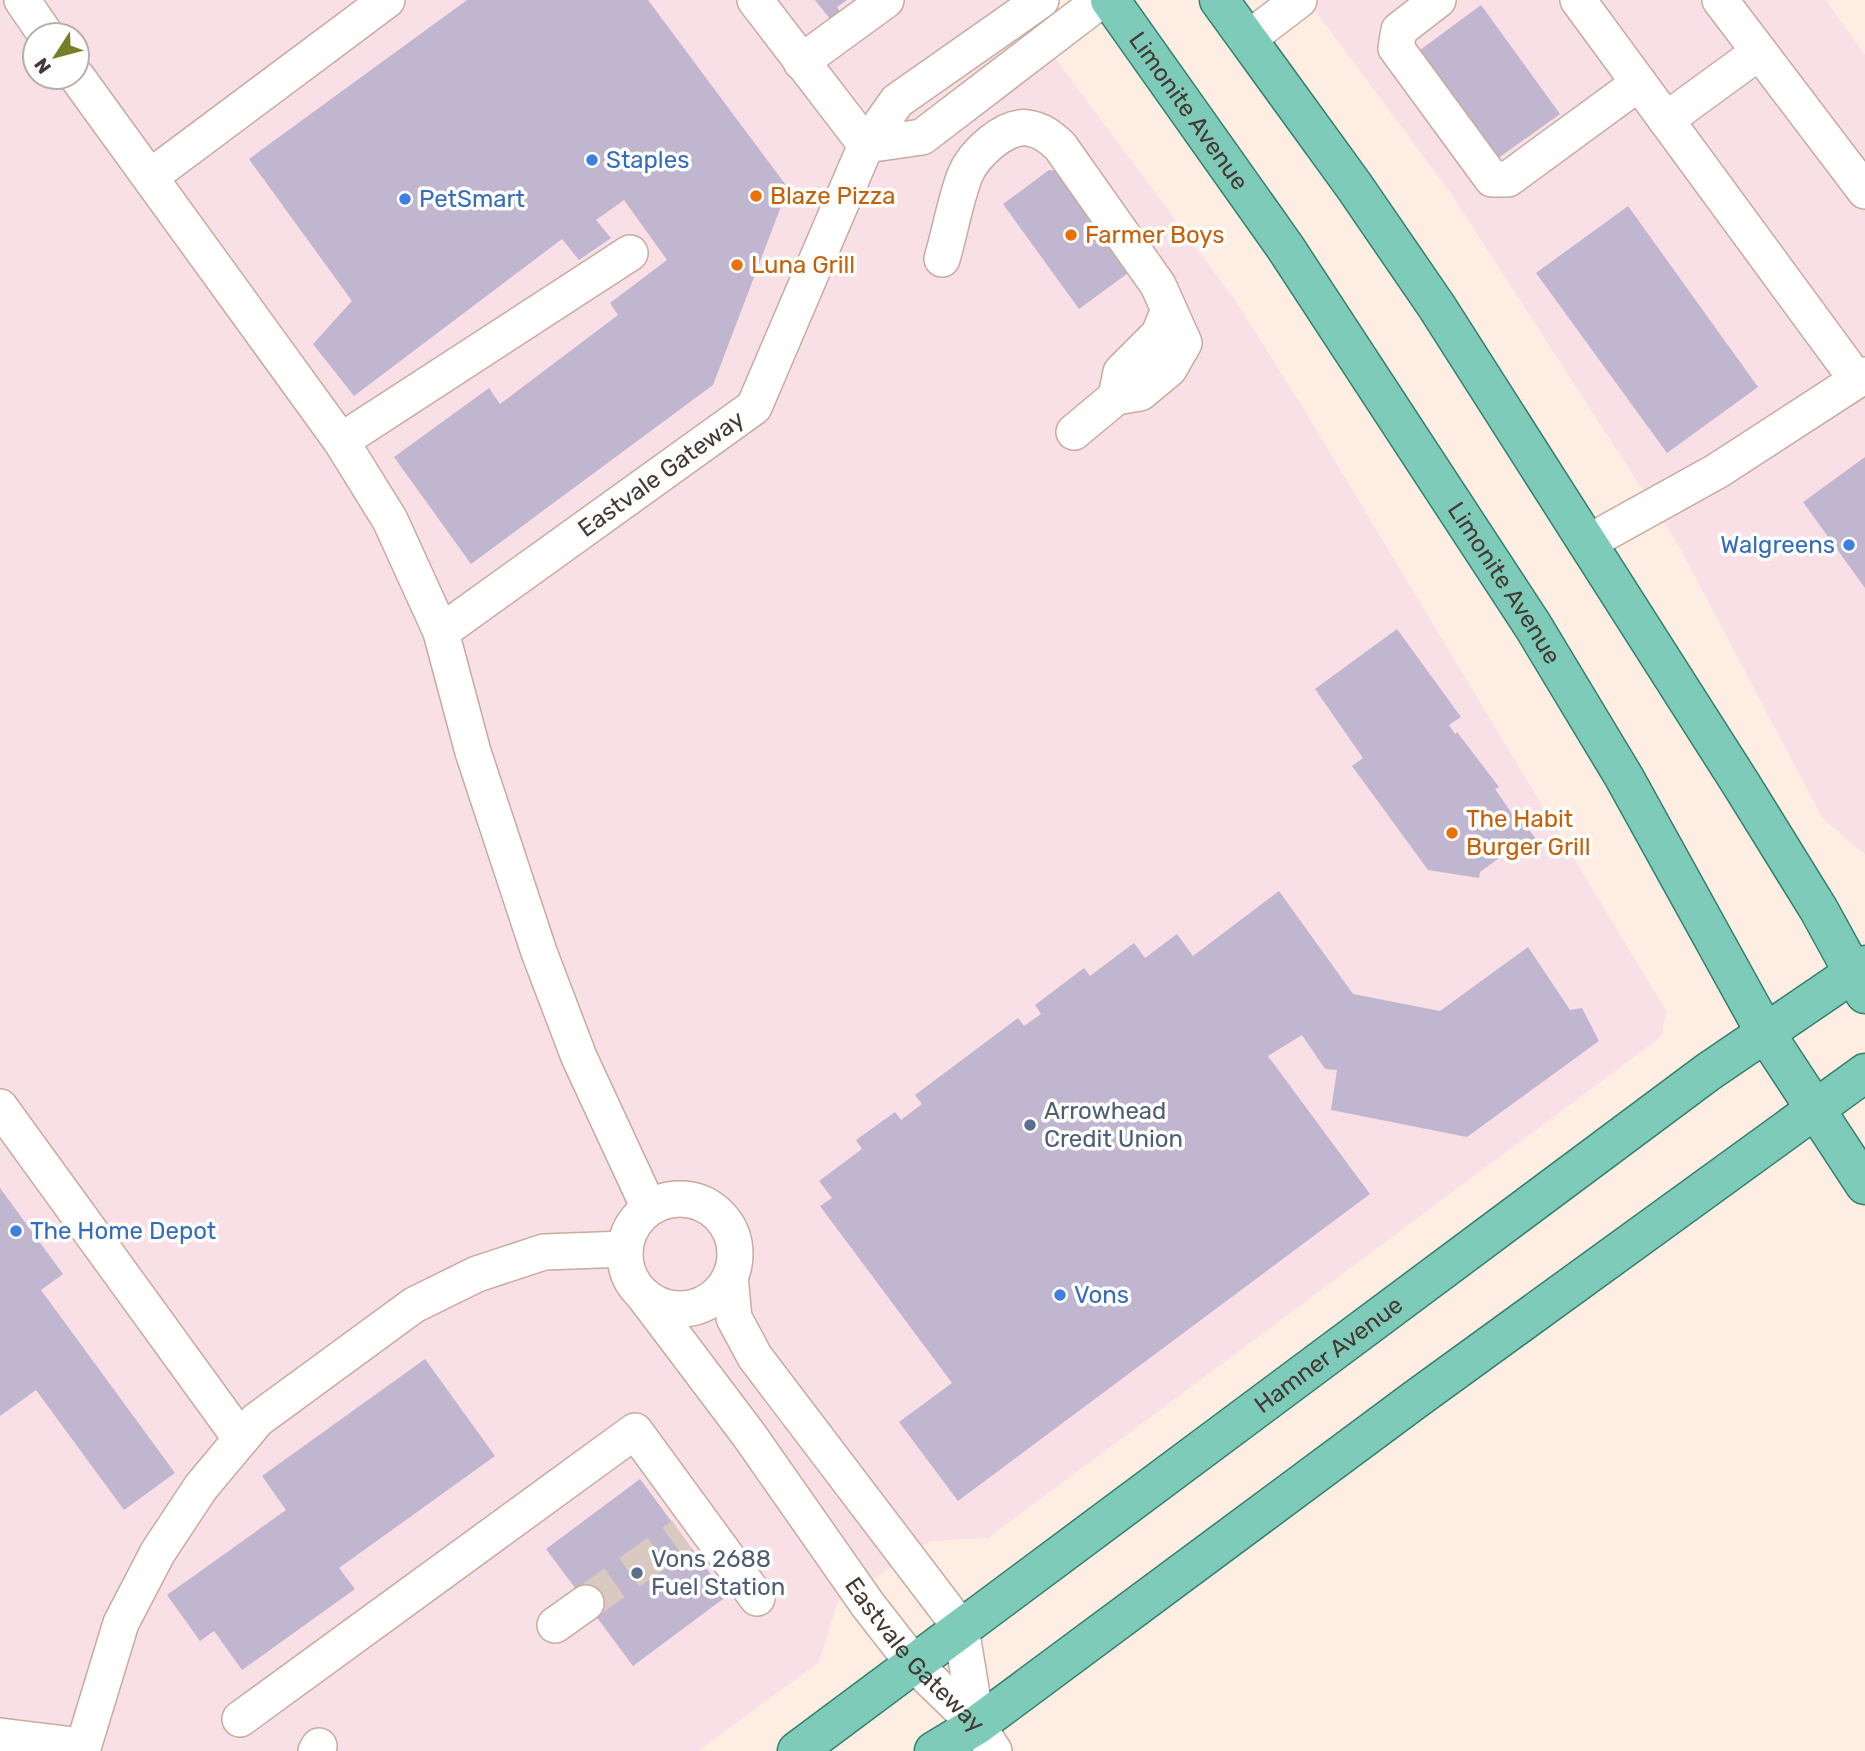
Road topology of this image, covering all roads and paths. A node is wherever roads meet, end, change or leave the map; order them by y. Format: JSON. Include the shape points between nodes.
{"nodes":[{"id":1,"x":22,"y":0,"type":"edge"},
{"id":2,"x":387,"y":0,"type":"edge"},
{"id":3,"x":755,"y":0,"type":"edge"},
{"id":4,"x":886,"y":0,"type":"edge"},
{"id":5,"x":1041,"y":0,"type":"edge"},
{"id":6,"x":1101,"y":0,"type":"edge"},
{"id":7,"x":1110,"y":0,"type":"edge"},
{"id":8,"x":1219,"y":0,"type":"edge"},
{"id":9,"x":1299,"y":0,"type":"edge"},
{"id":10,"x":1438,"y":0,"type":"edge"},
{"id":11,"x":1578,"y":0,"type":"edge"},
{"id":12,"x":1720,"y":0,"type":"edge"},
{"id":13,"x":36,"y":21,"type":"edge"},
{"id":14,"x":1248,"y":38,"type":"junction"},
{"id":15,"x":1759,"y":52,"type":"junction"},
{"id":16,"x":801,"y":62,"type":"junction"},
{"id":17,"x":1639,"y":83,"type":"junction"},
{"id":18,"x":87,"y":91,"type":"edge"},
{"id":19,"x":1666,"y":120,"type":"junction"},
{"id":20,"x":866,"y":145,"type":"junction"},
{"id":21,"x":150,"y":177,"type":"junction"},
{"id":22,"x":1865,"y":191,"type":"edge"},
{"id":23,"x":630,"y":253,"type":"dead end"},
{"id":24,"x":942,"y":259,"type":"dead end"},
{"id":25,"x":1861,"y":378,"type":"edge"},
{"id":26,"x":1074,"y":432,"type":"dead end"},
{"id":27,"x":341,"y":441,"type":"junction"},
{"id":28,"x":1589,"y":542,"type":"junction"},
{"id":29,"x":441,"y":632,"type":"junction"},
{"id":30,"x":1861,"y":978,"type":"edge"},
{"id":31,"x":1766,"y":1034,"type":"junction"},
{"id":32,"x":1865,"y":1073,"type":"edge"},
{"id":33,"x":0,"y":1107,"type":"edge"},
{"id":34,"x":1814,"y":1109,"type":"junction"},
{"id":35,"x":1865,"y":1185,"type":"edge"},
{"id":36,"x":649,"y":1208,"type":"junction"},
{"id":37,"x":625,"y":1249,"type":"junction"},
{"id":38,"x":730,"y":1277,"type":"junction"},
{"id":39,"x":644,"y":1296,"type":"junction"},
{"id":40,"x":241,"y":1439,"type":"junction"},
{"id":41,"x":757,"y":1598,"type":"dead end"},
{"id":42,"x":586,"y":1603,"type":"tunnel mouth"},
{"id":43,"x":555,"y":1625,"type":"dead end"},
{"id":44,"x":961,"y":1628,"type":"junction"},
{"id":45,"x":914,"y":1664,"type":"junction"},
{"id":46,"x":240,"y":1719,"type":"dead end"},
{"id":47,"x":0,"y":1736,"type":"edge"},
{"id":48,"x":985,"y":1738,"type":"edge"},
{"id":49,"x":82,"y":1748,"type":"edge"},
{"id":50,"x":797,"y":1751,"type":"edge"},
{"id":51,"x":934,"y":1751,"type":"edge"}],
"edges":[{"from":1,"to":13,"type":"lane"},
{"from":2,"to":21,"type":"lane"},
{"from":3,"to":16,"type":"lane"},
{"from":4,"to":16,"type":"lane"},
{"from":5,"to":20,"type":"lane","name":"Eastvale Gateway","via":[[897,101]]},
{"from":6,"to":20,"type":"lane","via":[[922,137]]},
{"from":7,"to":31,"type":"main road","name":"Limonite Avenue","via":[[1285,247],[1533,626],[1624,777]]},
{"from":8,"to":14,"type":"main road"},
{"from":9,"to":14,"type":"lane"},
{"from":10,"to":17,"type":"lane","via":[[1399,30],[1396,48],[1492,179],[1508,180]]},
{"from":11,"to":17,"type":"lane"},
{"from":12,"to":15,"type":"lane"},
{"from":14,"to":28,"type":"main road","via":[[1437,307]]},
{"from":15,"to":19,"type":"lane"},
{"from":15,"to":22,"type":"lane"},
{"from":16,"to":20,"type":"lane"},
{"from":17,"to":19,"type":"lane"},
{"from":18,"to":21,"type":"lane"},
{"from":19,"to":25,"type":"lane"},
{"from":20,"to":29,"type":"lane","name":"Eastvale Gateway","via":[[754,407]]},
{"from":21,"to":27,"type":"lane"},
{"from":23,"to":27,"type":"lane"},
{"from":24,"to":26,"type":"lane","via":[[965,174],[975,157],[1008,132],[1024,127],[1044,132],[1060,146],[1158,285],[1184,343],[1170,369],[1140,393],[1116,397]]},
{"from":25,"to":28,"type":"lane","via":[[1717,471]]},
{"from":27,"to":29,"type":"lane","via":[[390,520]]},
{"from":28,"to":30,"type":"main road"},
{"from":29,"to":36,"type":"lane","via":[[473,752],[539,952],[579,1057]]},
{"from":30,"to":31,"type":"main road","name":"Hamner Avenue"},
{"from":31,"to":34,"type":"main road","name":"Limonite Avenue"},
{"from":31,"to":44,"type":"main road","name":"Hamner Avenue","via":[[1708,1072]]},
{"from":32,"to":34,"type":"main road"},
{"from":33,"to":40,"type":"lane"},
{"from":34,"to":35,"type":"main road","name":"Limonite Avenue"},
{"from":34,"to":48,"type":"main road","via":[[1416,1399]]},
{"from":36,"to":37,"type":"lane","via":[[629,1233]]},
{"from":36,"to":38,"type":"lane","via":[[685,1199],[717,1214],[734,1244]]},
{"from":37,"to":39,"type":"lane","via":[[626,1266]]},
{"from":37,"to":40,"type":"lane","via":[[544,1252],[477,1274],[414,1305],[257,1420]]},
{"from":38,"to":39,"type":"lane","via":[[720,1292],[692,1308],[675,1309]]},
{"from":38,"to":44,"type":"lane","name":"Eastvale Gateway","via":[[734,1318],[755,1357]]},
{"from":39,"to":45,"type":"lane","name":"Eastvale Gateway"},
{"from":40,"to":49,"type":"lane","via":[[201,1487],[158,1552],[121,1623]]},
{"from":41,"to":46,"type":"lane","via":[[692,1528],[635,1431]]},
{"from":42,"to":43,"type":"lane"},
{"from":44,"to":45,"type":"main road","name":"Hamner Avenue"},
{"from":44,"to":48,"type":"lane","name":"Eastvale Gateway"},
{"from":45,"to":48,"type":"lane","name":"Eastvale Gateway"},
{"from":45,"to":50,"type":"main road","name":"Hamner Avenue"},
{"from":47,"to":49,"type":"lane"},
{"from":48,"to":51,"type":"main road"}]}
